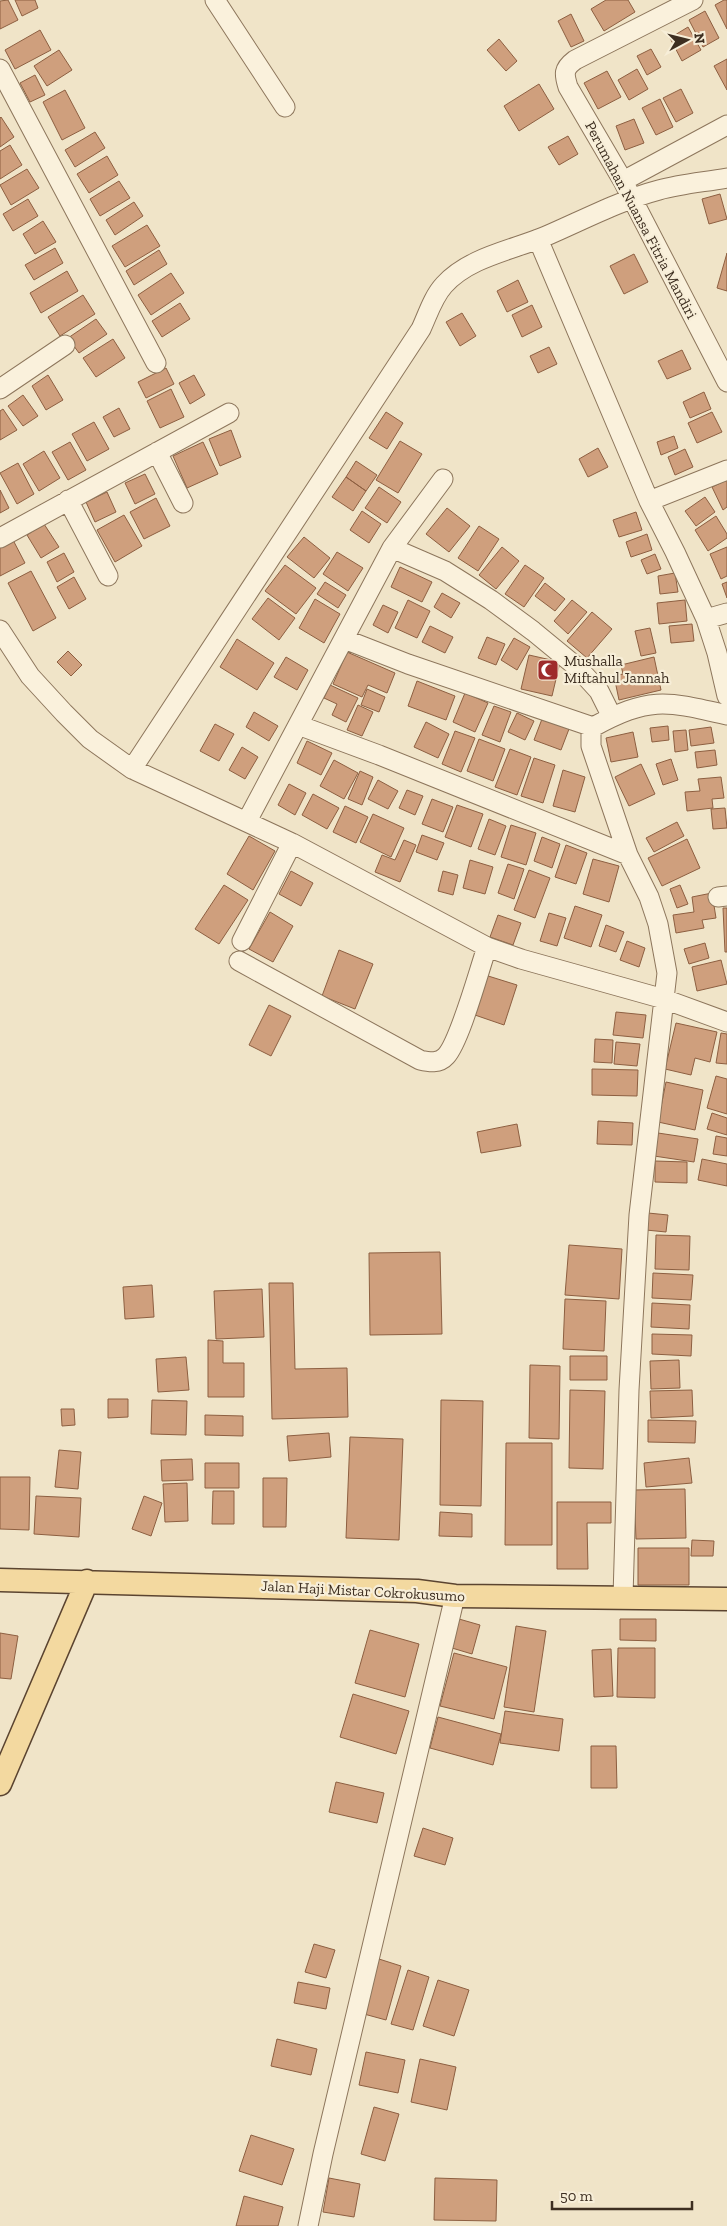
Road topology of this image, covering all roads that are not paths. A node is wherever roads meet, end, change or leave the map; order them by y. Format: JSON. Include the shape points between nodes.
{"nodes":[{"id":1,"x":215,"y":0,"type":"edge"},
{"id":2,"x":693,"y":0,"type":"edge"},
{"id":3,"x":0,"y":70,"type":"edge"},
{"id":4,"x":285,"y":107,"type":"dead end"},
{"id":5,"x":727,"y":125,"type":"edge"},
{"id":6,"x":727,"y":178,"type":"edge"},
{"id":7,"x":623,"y":181,"type":"junction"},
{"id":8,"x":632,"y":199,"type":"junction"},
{"id":9,"x":538,"y":239,"type":"junction"},
{"id":10,"x":65,"y":345,"type":"dead end"},
{"id":11,"x":156,"y":363,"type":"dead end"},
{"id":12,"x":727,"y":380,"type":"edge"},
{"id":13,"x":0,"y":389,"type":"edge"},
{"id":14,"x":229,"y":413,"type":"dead end"},
{"id":15,"x":157,"y":452,"type":"junction"},
{"id":16,"x":727,"y":470,"type":"edge"},
{"id":17,"x":443,"y":479,"type":"dead end"},
{"id":18,"x":68,"y":500,"type":"junction"},
{"id":19,"x":649,"y":501,"type":"junction"},
{"id":20,"x":183,"y":503,"type":"dead end"},
{"id":21,"x":0,"y":538,"type":"edge"},
{"id":22,"x":392,"y":548,"type":"junction"},
{"id":23,"x":108,"y":576,"type":"dead end"},
{"id":24,"x":727,"y":613,"type":"edge"},
{"id":25,"x":706,"y":619,"type":"junction"},
{"id":26,"x":0,"y":630,"type":"edge"},
{"id":27,"x":344,"y":639,"type":"junction"},
{"id":28,"x":727,"y":696,"type":"edge"},
{"id":29,"x":727,"y":715,"type":"edge"},
{"id":30,"x":612,"y":717,"type":"junction"},
{"id":31,"x":298,"y":724,"type":"junction"},
{"id":32,"x":594,"y":728,"type":"junction"},
{"id":33,"x":132,"y":769,"type":"junction"},
{"id":34,"x":247,"y":821,"type":"junction"},
{"id":35,"x":292,"y":843,"type":"junction"},
{"id":36,"x":628,"y":855,"type":"junction"},
{"id":37,"x":242,"y":941,"type":"dead end"},
{"id":38,"x":487,"y":947,"type":"junction"},
{"id":39,"x":239,"y":962,"type":"dead end"},
{"id":40,"x":664,"y":999,"type":"junction"},
{"id":41,"x":727,"y":1022,"type":"edge"},
{"id":42,"x":0,"y":1580,"type":"edge"},
{"id":43,"x":86,"y":1581,"type":"junction"},
{"id":44,"x":455,"y":1596,"type":"junction"},
{"id":45,"x":624,"y":1597,"type":"junction"},
{"id":46,"x":727,"y":1599,"type":"edge"},
{"id":47,"x":0,"y":1784,"type":"edge"},
{"id":48,"x":308,"y":2226,"type":"edge"}],
"edges":[{"from":1,"to":4,"type":"street"},
{"from":2,"to":7,"type":"street","name":"Perumahan Nuansa Fitria Mandiri","via":[[566,67],[564,73],[568,87]]},
{"from":3,"to":11,"type":"street"},
{"from":5,"to":7,"type":"street"},
{"from":6,"to":8,"type":"street","via":[[659,190]]},
{"from":7,"to":8,"type":"street","name":"Perumahan Nuansa Fitria Mandiri"},
{"from":8,"to":9,"type":"street"},
{"from":8,"to":12,"type":"street","name":"Perumahan Nuansa Fitria Mandiri"},
{"from":9,"to":19,"type":"street"},
{"from":9,"to":33,"type":"street","via":[[478,262],[444,285],[421,329]]},
{"from":10,"to":13,"type":"street"},
{"from":14,"to":15,"type":"street"},
{"from":15,"to":18,"type":"street"},
{"from":15,"to":20,"type":"street"},
{"from":16,"to":19,"type":"street"},
{"from":17,"to":22,"type":"street"},
{"from":18,"to":21,"type":"street"},
{"from":18,"to":23,"type":"street"},
{"from":19,"to":25,"type":"street"},
{"from":22,"to":27,"type":"street"},
{"from":22,"to":30,"type":"street","via":[[445,571],[533,631],[578,668],[599,691]]},
{"from":24,"to":25,"type":"street"},
{"from":25,"to":28,"type":"street"},
{"from":26,"to":33,"type":"street","via":[[30,676],[64,713],[90,739]]},
{"from":27,"to":31,"type":"street"},
{"from":27,"to":32,"type":"street"},
{"from":29,"to":30,"type":"street","via":[[661,703],[631,708]]},
{"from":30,"to":32,"type":"street"},
{"from":31,"to":34,"type":"street"},
{"from":31,"to":36,"type":"street"},
{"from":32,"to":36,"type":"street","via":[[591,746]]},
{"from":33,"to":34,"type":"street"},
{"from":34,"to":35,"type":"street"},
{"from":35,"to":37,"type":"street"},
{"from":35,"to":38,"type":"street"},
{"from":36,"to":40,"type":"street","via":[[649,897],[658,924],[667,973]]},
{"from":38,"to":39,"type":"street","via":[[455,1040],[445,1057],[436,1062],[420,1060]]},
{"from":38,"to":40,"type":"street"},
{"from":40,"to":41,"type":"street"},
{"from":40,"to":45,"type":"street","via":[[639,1214],[629,1390]]},
{"from":42,"to":43,"type":"main road","name":"Jalan Haji Mistar Cokrokusumo"},
{"from":43,"to":44,"type":"main road","name":"Jalan Haji Mistar Cokrokusumo","via":[[418,1591]]},
{"from":43,"to":47,"type":"main road"},
{"from":44,"to":45,"type":"main road","name":"Jalan Haji Mistar Cokrokusumo"},
{"from":44,"to":48,"type":"street"},
{"from":45,"to":46,"type":"main road","name":"Jalan Haji Mistar Cokrokusumo"}]}
